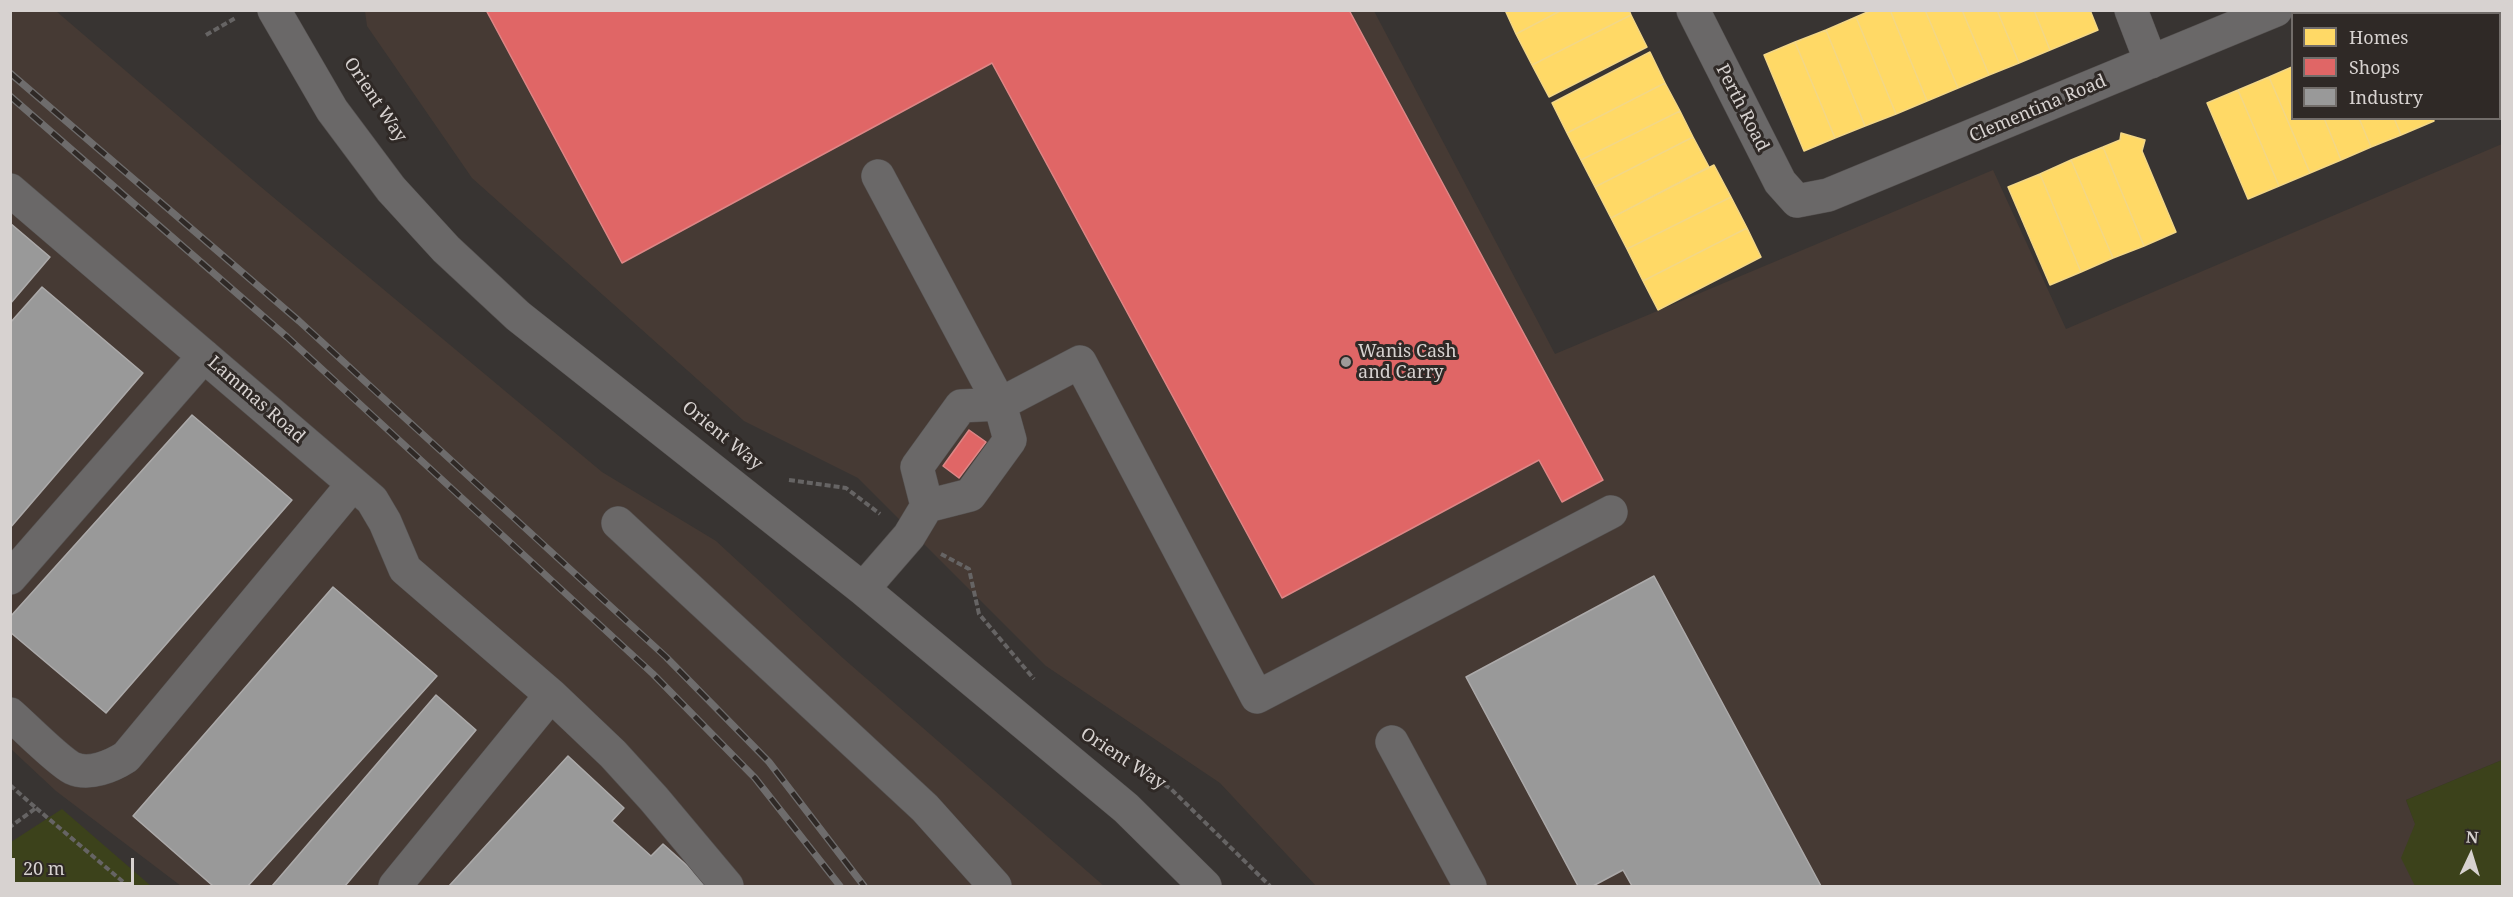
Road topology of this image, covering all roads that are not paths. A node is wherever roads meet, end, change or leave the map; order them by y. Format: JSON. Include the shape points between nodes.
{"nodes":[{"id":1,"x":274,"y":10,"type":"edge"},
{"id":2,"x":1693,"y":10,"type":"edge"},
{"id":3,"x":2131,"y":10,"type":"edge"},
{"id":4,"x":2276,"y":10,"type":"edge"},
{"id":5,"x":2151,"y":62,"type":"junction"},
{"id":6,"x":878,"y":176,"type":"dead end"},
{"id":7,"x":10,"y":190,"type":"edge"},
{"id":8,"x":1797,"y":201,"type":"joint"},
{"id":9,"x":204,"y":356,"type":"junction"},
{"id":10,"x":1000,"y":404,"type":"junction"},
{"id":11,"x":353,"y":484,"type":"junction"},
{"id":12,"x":927,"y":506,"type":"junction"},
{"id":13,"x":1611,"y":512,"type":"dead end"},
{"id":14,"x":618,"y":524,"type":"dead end"},
{"id":15,"x":10,"y":578,"type":"edge"},
{"id":16,"x":863,"y":589,"type":"junction"},
{"id":17,"x":551,"y":694,"type":"junction"},
{"id":18,"x":10,"y":714,"type":"edge"},
{"id":19,"x":1392,"y":742,"type":"dead end"},
{"id":20,"x":395,"y":886,"type":"edge"},
{"id":21,"x":727,"y":886,"type":"edge"},
{"id":22,"x":995,"y":886,"type":"edge"},
{"id":23,"x":1205,"y":886,"type":"edge"},
{"id":24,"x":1470,"y":886,"type":"edge"}],
"edges":[{"from":1,"to":16,"type":"street","name":"Orient Way","via":[[332,110],[391,189],[446,249],[518,316]]},
{"from":2,"to":8,"type":"street","name":"Perth Road","via":[[1780,182]]},
{"from":3,"to":5,"type":"street"},
{"from":4,"to":5,"type":"street","name":"Clementina Road"},
{"from":5,"to":8,"type":"street","name":"Clementina Road","via":[[1828,195]]},
{"from":6,"to":10,"type":"street"},
{"from":7,"to":9,"type":"street","name":"Lammas Road"},
{"from":9,"to":11,"type":"street","name":"Lammas Road"},
{"from":9,"to":15,"type":"street"},
{"from":10,"to":12,"type":"street","via":[[1010,440],[970,495]]},
{"from":10,"to":12,"type":"street","via":[[961,406],[917,467]]},
{"from":10,"to":13,"type":"street","via":[[1080,362],[1257,697]]},
{"from":11,"to":17,"type":"street","name":"Lammas Road","via":[[372,500],[405,569]]},
{"from":11,"to":18,"type":"street","via":[[126,757],[111,766],[72,768]]},
{"from":12,"to":16,"type":"street","via":[[909,536]]},
{"from":14,"to":22,"type":"street","via":[[925,808]]},
{"from":16,"to":23,"type":"street","name":"Orient Way","via":[[1126,808]]},
{"from":17,"to":20,"type":"street"},
{"from":17,"to":21,"type":"street","name":"Lammas Road","via":[[648,792]]},
{"from":19,"to":24,"type":"street"}]}
